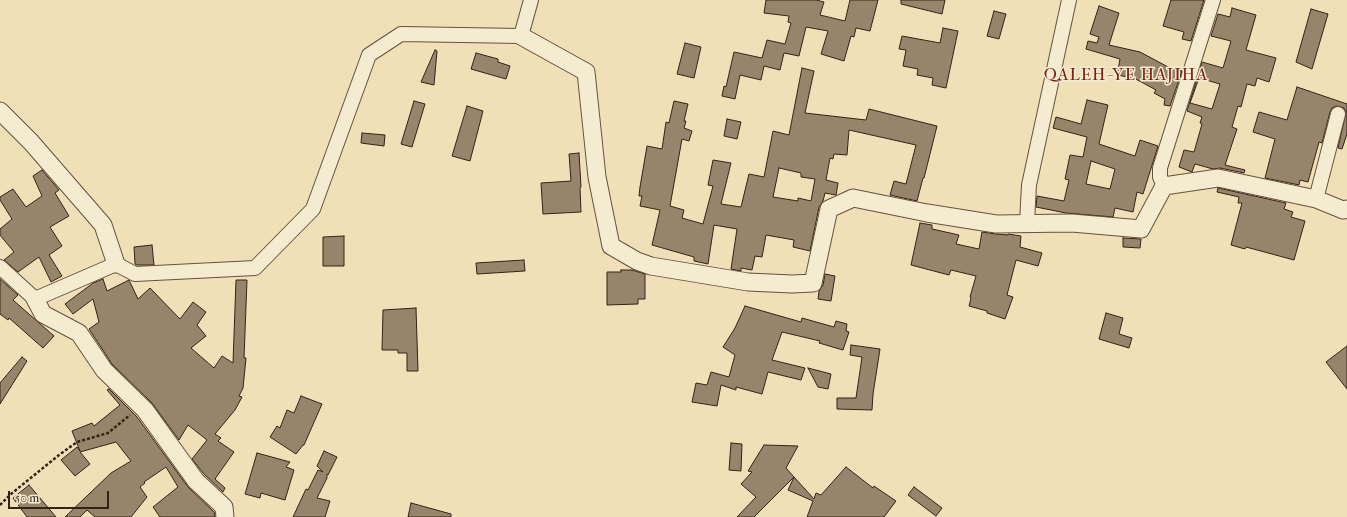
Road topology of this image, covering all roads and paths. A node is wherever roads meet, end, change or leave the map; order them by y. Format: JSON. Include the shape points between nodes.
{"nodes":[{"id":1,"x":531,"y":0,"type":"edge"},
{"id":2,"x":1069,"y":0,"type":"edge"},
{"id":3,"x":1213,"y":0,"type":"edge"},
{"id":4,"x":521,"y":36,"type":"junction"},
{"id":5,"x":0,"y":111,"type":"edge"},
{"id":6,"x":1338,"y":114,"type":"dead end"},
{"id":7,"x":1164,"y":186,"type":"junction"},
{"id":8,"x":1316,"y":199,"type":"junction"},
{"id":9,"x":1347,"y":209,"type":"edge"},
{"id":10,"x":1027,"y":223,"type":"junction"},
{"id":11,"x":116,"y":264,"type":"junction"},
{"id":12,"x":0,"y":267,"type":"edge"},
{"id":13,"x":35,"y":299,"type":"junction"},
{"id":14,"x":140,"y":405,"type":"junction"},
{"id":15,"x":0,"y":505,"type":"edge"},
{"id":16,"x":225,"y":517,"type":"edge"}],
"edges":[{"from":1,"to":4,"type":"street"},
{"from":2,"to":10,"type":"street","via":[[1029,185]]},
{"from":3,"to":7,"type":"street","via":[[1160,168]]},
{"from":4,"to":10,"type":"street","via":[[586,72],[598,176],[611,246],[637,261],[651,266],[748,282],[813,283],[829,209],[854,198],[996,224]]},
{"from":4,"to":11,"type":"street","via":[[401,34],[369,55],[314,209],[255,268],[135,274]]},
{"from":5,"to":11,"type":"street","via":[[31,142],[103,225]]},
{"from":6,"to":8,"type":"street"},
{"from":7,"to":8,"type":"street","via":[[1218,178]]},
{"from":7,"to":10,"type":"street","via":[[1141,229],[1072,223]]},
{"from":8,"to":9,"type":"street","via":[[1343,210]]},
{"from":11,"to":13,"type":"street"},
{"from":12,"to":13,"type":"street"},
{"from":13,"to":14,"type":"street","via":[[43,314],[79,332],[104,370]]},
{"from":14,"to":15,"type":"path","via":[[108,433],[77,442]]},
{"from":14,"to":16,"type":"street","via":[[196,481],[224,507]]}]}
